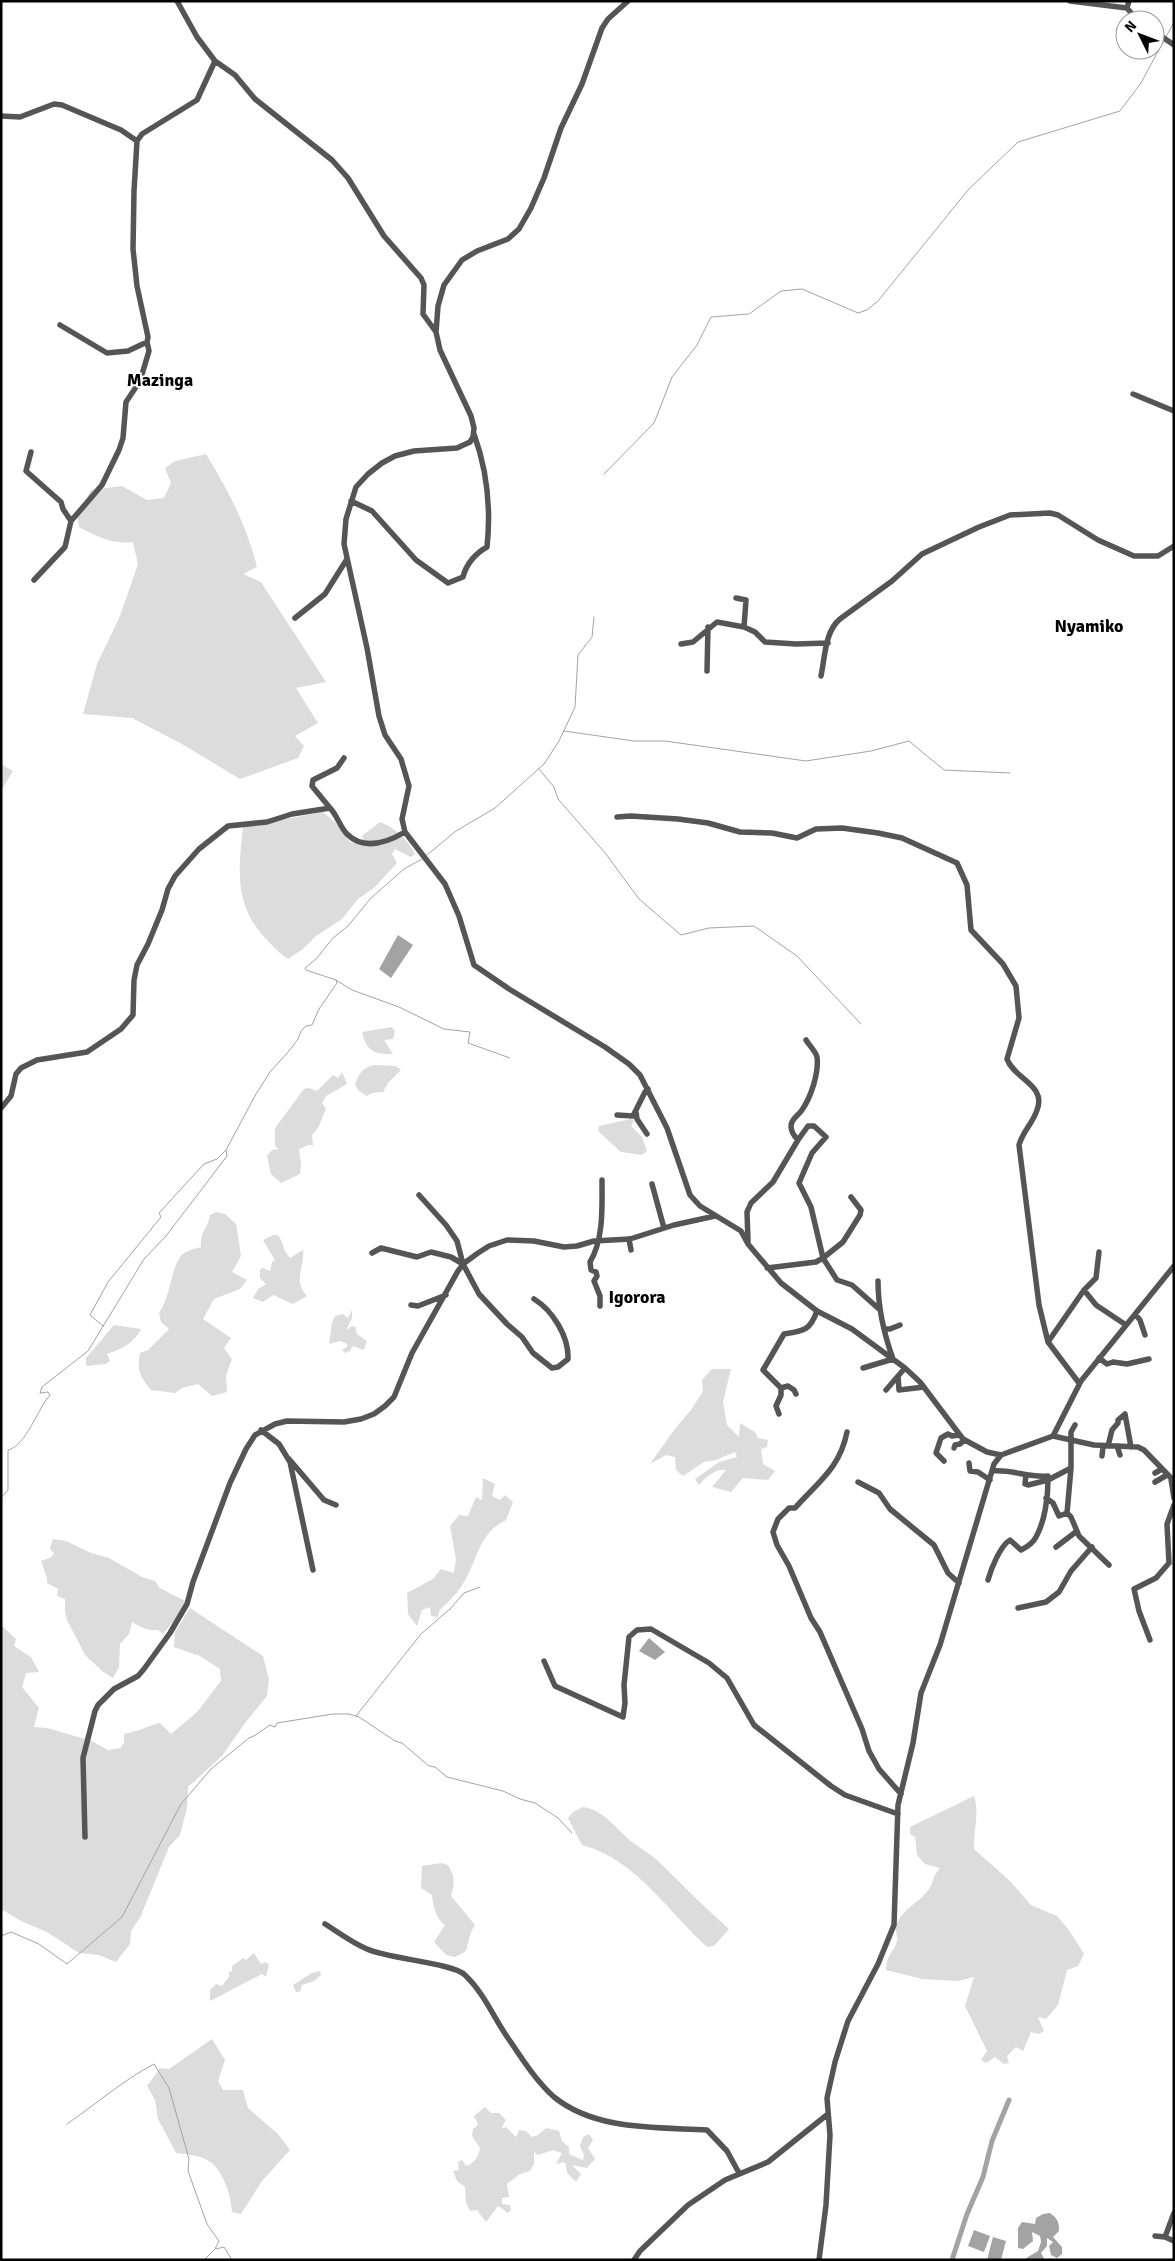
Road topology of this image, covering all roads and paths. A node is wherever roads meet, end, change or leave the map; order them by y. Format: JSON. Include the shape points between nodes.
{"nodes":[{"id":1,"x":177,"y":1,"type":"edge"},
{"id":2,"x":628,"y":1,"type":"edge"},
{"id":3,"x":1070,"y":1,"type":"edge"},
{"id":4,"x":1129,"y":1,"type":"edge"},
{"id":5,"x":1127,"y":8,"type":"joint"},
{"id":6,"x":215,"y":61,"type":"junction"},
{"id":7,"x":1,"y":116,"type":"edge"},
{"id":8,"x":138,"y":141,"type":"junction"},
{"id":9,"x":60,"y":325,"type":"dead end"},
{"id":10,"x":436,"y":332,"type":"junction"},
{"id":11,"x":147,"y":342,"type":"junction"},
{"id":12,"x":1133,"y":394,"type":"dead end"},
{"id":13,"x":1174,"y":411,"type":"edge"},
{"id":14,"x":474,"y":434,"type":"junction"},
{"id":15,"x":30,"y":452,"type":"dead end"},
{"id":16,"x":351,"y":501,"type":"junction"},
{"id":17,"x":71,"y":521,"type":"junction"},
{"id":18,"x":1174,"y":546,"type":"edge"},
{"id":19,"x":346,"y":560,"type":"junction"},
{"id":20,"x":34,"y":580,"type":"dead end"},
{"id":21,"x":736,"y":598,"type":"dead end"},
{"id":22,"x":295,"y":618,"type":"dead end"},
{"id":23,"x":708,"y":627,"type":"junction"},
{"id":24,"x":744,"y":627,"type":"junction"},
{"id":25,"x":828,"y":643,"type":"junction"},
{"id":26,"x":681,"y":644,"type":"dead end"},
{"id":27,"x":707,"y":671,"type":"dead end"},
{"id":28,"x":821,"y":676,"type":"dead end"},
{"id":29,"x":344,"y":758,"type":"dead end"},
{"id":30,"x":330,"y":808,"type":"junction"},
{"id":31,"x":617,"y":817,"type":"dead end"},
{"id":32,"x":405,"y":832,"type":"junction"},
{"id":33,"x":806,"y":1040,"type":"dead end"},
{"id":34,"x":648,"y":1089,"type":"junction"},
{"id":35,"x":1,"y":1108,"type":"edge"},
{"id":36,"x":636,"y":1112,"type":"junction"},
{"id":37,"x":617,"y":1115,"type":"dead end"},
{"id":38,"x":647,"y":1134,"type":"dead end"},
{"id":39,"x":798,"y":1140,"type":"junction"},
{"id":40,"x":602,"y":1180,"type":"dead end"},
{"id":41,"x":652,"y":1184,"type":"dead end"},
{"id":42,"x":419,"y":1195,"type":"dead end"},
{"id":43,"x":851,"y":1197,"type":"dead end"},
{"id":44,"x":715,"y":1216,"type":"junction"},
{"id":45,"x":664,"y":1228,"type":"junction"},
{"id":46,"x":629,"y":1239,"type":"junction"},
{"id":47,"x":597,"y":1241,"type":"junction"},
{"id":48,"x":748,"y":1244,"type":"junction"},
{"id":49,"x":631,"y":1250,"type":"dead end"},
{"id":50,"x":1099,"y":1252,"type":"dead end"},
{"id":51,"x":372,"y":1253,"type":"dead end"},
{"id":52,"x":823,"y":1258,"type":"junction"},
{"id":53,"x":463,"y":1264,"type":"junction"},
{"id":54,"x":1174,"y":1266,"type":"edge"},
{"id":55,"x":768,"y":1268,"type":"junction"},
{"id":56,"x":878,"y":1281,"type":"dead end"},
{"id":57,"x":1084,"y":1290,"type":"junction"},
{"id":58,"x":446,"y":1295,"type":"junction"},
{"id":59,"x":534,"y":1299,"type":"dead end"},
{"id":60,"x":411,"y":1305,"type":"dead end"},
{"id":61,"x":600,"y":1306,"type":"dead end"},
{"id":62,"x":879,"y":1309,"type":"junction"},
{"id":63,"x":817,"y":1311,"type":"junction"},
{"id":64,"x":1135,"y":1314,"type":"junction"},
{"id":65,"x":900,"y":1325,"type":"dead end"},
{"id":66,"x":1126,"y":1325,"type":"junction"},
{"id":67,"x":884,"y":1328,"type":"junction"},
{"id":68,"x":1145,"y":1335,"type":"dead end"},
{"id":69,"x":1048,"y":1342,"type":"junction"},
{"id":70,"x":1099,"y":1358,"type":"junction"},
{"id":71,"x":893,"y":1359,"type":"junction"},
{"id":72,"x":1149,"y":1359,"type":"dead end"},
{"id":73,"x":863,"y":1368,"type":"dead end"},
{"id":74,"x":905,"y":1368,"type":"junction"},
{"id":75,"x":898,"y":1376,"type":"junction"},
{"id":76,"x":1080,"y":1383,"type":"junction"},
{"id":77,"x":924,"y":1387,"type":"junction"},
{"id":78,"x":781,"y":1388,"type":"junction"},
{"id":79,"x":886,"y":1390,"type":"dead end"},
{"id":80,"x":796,"y":1394,"type":"dead end"},
{"id":81,"x":779,"y":1414,"type":"dead end"},
{"id":82,"x":1075,"y":1425,"type":"dead end"},
{"id":83,"x":261,"y":1430,"type":"junction"},
{"id":84,"x":847,"y":1432,"type":"dead end"},
{"id":85,"x":1053,"y":1436,"type":"junction"},
{"id":86,"x":962,"y":1437,"type":"junction"},
{"id":87,"x":1071,"y":1440,"type":"junction"},
{"id":88,"x":1105,"y":1446,"type":"junction"},
{"id":89,"x":1117,"y":1446,"type":"junction"},
{"id":90,"x":1131,"y":1447,"type":"junction"},
{"id":91,"x":954,"y":1448,"type":"dead end"},
{"id":92,"x":990,"y":1453,"type":"junction"},
{"id":93,"x":1001,"y":1455,"type":"junction"},
{"id":94,"x":1120,"y":1455,"type":"dead end"},
{"id":95,"x":1102,"y":1456,"type":"dead end"},
{"id":96,"x":288,"y":1457,"type":"junction"},
{"id":97,"x":944,"y":1461,"type":"dead end"},
{"id":98,"x":969,"y":1463,"type":"dead end"},
{"id":99,"x":994,"y":1464,"type":"junction"},
{"id":100,"x":1071,"y":1468,"type":"junction"},
{"id":101,"x":1162,"y":1469,"type":"junction"},
{"id":102,"x":992,"y":1471,"type":"junction"},
{"id":103,"x":1155,"y":1473,"type":"dead end"},
{"id":104,"x":1026,"y":1475,"type":"junction"},
{"id":105,"x":1170,"y":1478,"type":"edge"},
{"id":106,"x":1050,"y":1479,"type":"junction"},
{"id":107,"x":990,"y":1480,"type":"junction"},
{"id":108,"x":858,"y":1482,"type":"dead end"},
{"id":109,"x":1155,"y":1482,"type":"dead end"},
{"id":110,"x":1046,"y":1498,"type":"junction"},
{"id":111,"x":1174,"y":1498,"type":"edge"},
{"id":112,"x":336,"y":1505,"type":"dead end"},
{"id":113,"x":1174,"y":1505,"type":"edge"},
{"id":114,"x":1067,"y":1513,"type":"junction"},
{"id":115,"x":1077,"y":1531,"type":"junction"},
{"id":116,"x":1056,"y":1547,"type":"dead end"},
{"id":117,"x":1092,"y":1547,"type":"junction"},
{"id":118,"x":1109,"y":1565,"type":"dead end"},
{"id":119,"x":313,"y":1570,"type":"dead end"},
{"id":120,"x":988,"y":1580,"type":"dead end"},
{"id":121,"x":959,"y":1583,"type":"junction"},
{"id":122,"x":1018,"y":1608,"type":"dead end"},
{"id":123,"x":1150,"y":1640,"type":"dead end"},
{"id":124,"x":544,"y":1661,"type":"dead end"},
{"id":125,"x":901,"y":1794,"type":"junction"},
{"id":126,"x":898,"y":1814,"type":"junction"},
{"id":127,"x":85,"y":1838,"type":"dead end"},
{"id":128,"x":324,"y":1924,"type":"dead end"},
{"id":129,"x":828,"y":2114,"type":"junction"},
{"id":130,"x":739,"y":2173,"type":"junction"},
{"id":131,"x":1174,"y":2213,"type":"edge"},
{"id":132,"x":1155,"y":2236,"type":"dead end"},
{"id":133,"x":1165,"y":2237,"type":"junction"},
{"id":134,"x":1174,"y":2241,"type":"edge"},
{"id":135,"x":634,"y":2260,"type":"edge"},
{"id":136,"x":819,"y":2260,"type":"edge"}],
"edges":[{"from":1,"to":6,"type":"street"},
{"from":2,"to":10,"type":"street","via":[[602,28],[531,208],[508,239],[477,251],[452,271],[438,306]]},
{"from":3,"to":5,"type":"street"},
{"from":4,"to":5,"type":"street"},
{"from":6,"to":8,"type":"street","via":[[197,100],[142,134]]},
{"from":6,"to":10,"type":"street","via":[[235,75],[255,99],[332,160],[348,178],[384,236],[421,278],[424,285],[423,314]]},
{"from":7,"to":8,"type":"street","via":[[20,117],[54,104],[62,105],[121,130]]},
{"from":8,"to":11,"type":"street","via":[[133,249]]},
{"from":9,"to":11,"type":"street","via":[[107,353],[128,351]]},
{"from":10,"to":14,"type":"street","via":[[440,350],[471,416]]},
{"from":11,"to":17,"type":"street","via":[[149,351],[140,381],[126,402],[119,450],[102,485]]},
{"from":12,"to":13,"type":"street"},
{"from":14,"to":16,"type":"street","via":[[470,442],[457,448],[414,451],[395,456],[368,474],[356,487]]},
{"from":14,"to":16,"type":"street","via":[[487,490],[488,538],[487,547],[474,557],[463,577],[448,583],[416,560],[372,510]]},
{"from":15,"to":17,"type":"street","via":[[26,471],[61,502]]},
{"from":16,"to":19,"type":"street","via":[[346,518]]},
{"from":17,"to":20,"type":"street","via":[[65,547]]},
{"from":18,"to":25,"type":"street","via":[[1158,556],[1134,556],[1098,540],[1058,515],[1010,515],[916,558],[892,581],[835,623]]},
{"from":19,"to":22,"type":"street","via":[[325,594]]},
{"from":19,"to":32,"type":"street","via":[[379,716],[385,735],[397,751],[407,775],[409,786],[402,819]]},
{"from":21,"to":24,"type":"street","via":[[746,600]]},
{"from":23,"to":24,"type":"street","via":[[717,622]]},
{"from":23,"to":26,"type":"street","via":[[693,642]]},
{"from":23,"to":27,"type":"street"},
{"from":24,"to":25,"type":"street","via":[[765,642]]},
{"from":25,"to":28,"type":"street"},
{"from":29,"to":30,"type":"street","via":[[337,768],[313,780],[312,786]]},
{"from":30,"to":32,"type":"street","via":[[347,834],[359,841],[371,844],[386,842]]},
{"from":30,"to":35,"type":"street","via":[[267,822],[228,826],[199,849],[180,869],[168,889],[138,965],[134,980],[135,1009],[130,1018],[121,1029],[87,1052],[37,1060],[21,1068],[16,1074],[11,1096]]},
{"from":31,"to":69,"type":"street","via":[[678,819],[740,832],[796,838],[816,829],[878,832],[902,838],[957,863],[967,885],[971,930],[1003,964],[1016,986],[1019,1018],[1008,1052],[1010,1066],[1033,1086],[1039,1096],[1038,1110],[1022,1134],[1019,1145],[1039,1305]]},
{"from":32,"to":34,"type":"street","via":[[445,884],[474,965],[629,1064]]},
{"from":33,"to":39,"type":"street","via":[[817,1056],[815,1080],[802,1111],[791,1125]]},
{"from":34,"to":36,"type":"street"},
{"from":34,"to":44,"type":"street","via":[[667,1128],[690,1195]]},
{"from":36,"to":37,"type":"street","via":[[633,1116]]},
{"from":36,"to":38,"type":"street"},
{"from":39,"to":48,"type":"street","via":[[774,1182],[751,1203]]},
{"from":39,"to":52,"type":"street","via":[[808,1126],[814,1126],[826,1137],[812,1153],[799,1183],[811,1208]]},
{"from":40,"to":47,"type":"street","via":[[602,1215]]},
{"from":41,"to":45,"type":"street"},
{"from":42,"to":53,"type":"street","via":[[457,1241]]},
{"from":43,"to":52,"type":"street","via":[[861,1210],[860,1214],[843,1242]]},
{"from":44,"to":45,"type":"street"},
{"from":44,"to":48,"type":"street","via":[[741,1231]]},
{"from":45,"to":46,"type":"street"},
{"from":46,"to":47,"type":"street"},
{"from":46,"to":49,"type":"street"},
{"from":47,"to":53,"type":"street","via":[[570,1247],[507,1240],[489,1246]]},
{"from":47,"to":61,"type":"street","via":[[590,1262],[591,1270],[597,1276],[594,1281]]},
{"from":48,"to":55,"type":"street"},
{"from":50,"to":57,"type":"street","via":[[1096,1278]]},
{"from":51,"to":53,"type":"street","via":[[381,1248],[417,1257],[431,1252]]},
{"from":52,"to":55,"type":"street","via":[[816,1262]]},
{"from":52,"to":62,"type":"street","via":[[837,1280],[852,1285]]},
{"from":53,"to":58,"type":"street"},
{"from":53,"to":59,"type":"street","via":[[479,1294],[506,1324],[544,1363],[558,1368],[568,1359],[565,1340],[544,1304]]},
{"from":54,"to":64,"type":"street"},
{"from":55,"to":63,"type":"street","via":[[781,1283]]},
{"from":56,"to":62,"type":"street"},
{"from":57,"to":66,"type":"street","via":[[1096,1305]]},
{"from":57,"to":69,"type":"street"},
{"from":58,"to":60,"type":"street","via":[[418,1306]]},
{"from":58,"to":83,"type":"street","via":[[412,1353],[394,1397],[385,1406],[361,1419],[344,1422],[287,1421]]},
{"from":62,"to":67,"type":"street"},
{"from":63,"to":71,"type":"street","via":[[852,1329]]},
{"from":63,"to":78,"type":"street","via":[[806,1330],[784,1334],[768,1358],[763,1370]]},
{"from":64,"to":66,"type":"street"},
{"from":64,"to":68,"type":"street"},
{"from":65,"to":67,"type":"street"},
{"from":66,"to":70,"type":"street"},
{"from":67,"to":71,"type":"street"},
{"from":69,"to":76,"type":"street","via":[[1066,1370]]},
{"from":70,"to":72,"type":"street","via":[[1107,1364]]},
{"from":70,"to":76,"type":"street"},
{"from":71,"to":73,"type":"street"},
{"from":71,"to":74,"type":"street"},
{"from":74,"to":75,"type":"street"},
{"from":74,"to":77,"type":"street"},
{"from":75,"to":77,"type":"street","via":[[899,1390]]},
{"from":75,"to":79,"type":"street"},
{"from":76,"to":85,"type":"street"},
{"from":77,"to":86,"type":"street"},
{"from":78,"to":80,"type":"street","via":[[788,1386]]},
{"from":78,"to":81,"type":"street","via":[[776,1406]]},
{"from":82,"to":87,"type":"street"},
{"from":83,"to":96,"type":"street","via":[[279,1444]]},
{"from":83,"to":127,"type":"street","via":[[246,1449],[230,1483],[182,1615],[138,1676],[114,1688],[95,1711],[83,1758]]},
{"from":84,"to":125,"type":"street","via":[[842,1452],[829,1472],[795,1508],[789,1508],[778,1519],[773,1532],[836,1668],[869,1751],[879,1769]]},
{"from":85,"to":87,"type":"street"},
{"from":85,"to":93,"type":"street"},
{"from":86,"to":91,"type":"street"},
{"from":86,"to":92,"type":"street"},
{"from":86,"to":97,"type":"street","via":[[948,1434],[942,1438],[936,1453]]},
{"from":87,"to":88,"type":"street"},
{"from":87,"to":100,"type":"street"},
{"from":88,"to":89,"type":"street"},
{"from":88,"to":90,"type":"street","via":[[1118,1420],[1125,1414]]},
{"from":88,"to":95,"type":"street"},
{"from":89,"to":90,"type":"street"},
{"from":89,"to":94,"type":"street"},
{"from":90,"to":101,"type":"street","via":[[1144,1450]]},
{"from":92,"to":93,"type":"street"},
{"from":92,"to":99,"type":"street"},
{"from":93,"to":99,"type":"street"},
{"from":96,"to":112,"type":"street","via":[[324,1500]]},
{"from":96,"to":119,"type":"street"},
{"from":98,"to":107,"type":"street","via":[[970,1471]]},
{"from":99,"to":102,"type":"street"},
{"from":100,"to":106,"type":"street"},
{"from":100,"to":114,"type":"street"},
{"from":101,"to":103,"type":"street"},
{"from":101,"to":105,"type":"street"},
{"from":102,"to":104,"type":"street","via":[[1005,1470]]},
{"from":102,"to":107,"type":"street"},
{"from":104,"to":106,"type":"street"},
{"from":104,"to":106,"type":"street","via":[[1026,1485]]},
{"from":105,"to":109,"type":"street"},
{"from":105,"to":111,"type":"street"},
{"from":106,"to":110,"type":"street"},
{"from":107,"to":121,"type":"street"},
{"from":108,"to":121,"type":"street","via":[[879,1493],[890,1509],[934,1545],[948,1573]]},
{"from":110,"to":114,"type":"street","via":[[1054,1503],[1058,1515]]},
{"from":110,"to":120,"type":"street","via":[[1043,1522],[1036,1538],[1021,1550],[1010,1540],[1006,1542]]},
{"from":113,"to":123,"type":"street","via":[[1166,1524],[1169,1564],[1156,1578],[1134,1589]]},
{"from":114,"to":115,"type":"street"},
{"from":115,"to":116,"type":"street"},
{"from":115,"to":117,"type":"street"},
{"from":117,"to":118,"type":"street"},
{"from":117,"to":122,"type":"street","via":[[1071,1571],[1059,1592],[1046,1602]]},
{"from":121,"to":125,"type":"street","via":[[920,1693]]},
{"from":124,"to":126,"type":"street","via":[[555,1686],[622,1717],[626,1703],[624,1685],[629,1637],[637,1630],[651,1629],[727,1678],[754,1725],[825,1782],[845,1795]]},
{"from":125,"to":126,"type":"street"},
{"from":126,"to":129,"type":"street","via":[[894,1925],[841,2039],[827,2098]]},
{"from":128,"to":130,"type":"street","via":[[367,1949],[465,1974],[486,2000],[519,2054],[555,2098],[616,2124],[707,2130],[727,2151]]},
{"from":129,"to":130,"type":"street","via":[[768,2162]]},
{"from":129,"to":136,"type":"street","via":[[826,2205]]},
{"from":130,"to":135,"type":"street","via":[[688,2205]]},
{"from":131,"to":133,"type":"street"},
{"from":132,"to":133,"type":"street"},
{"from":133,"to":134,"type":"street"}]}
